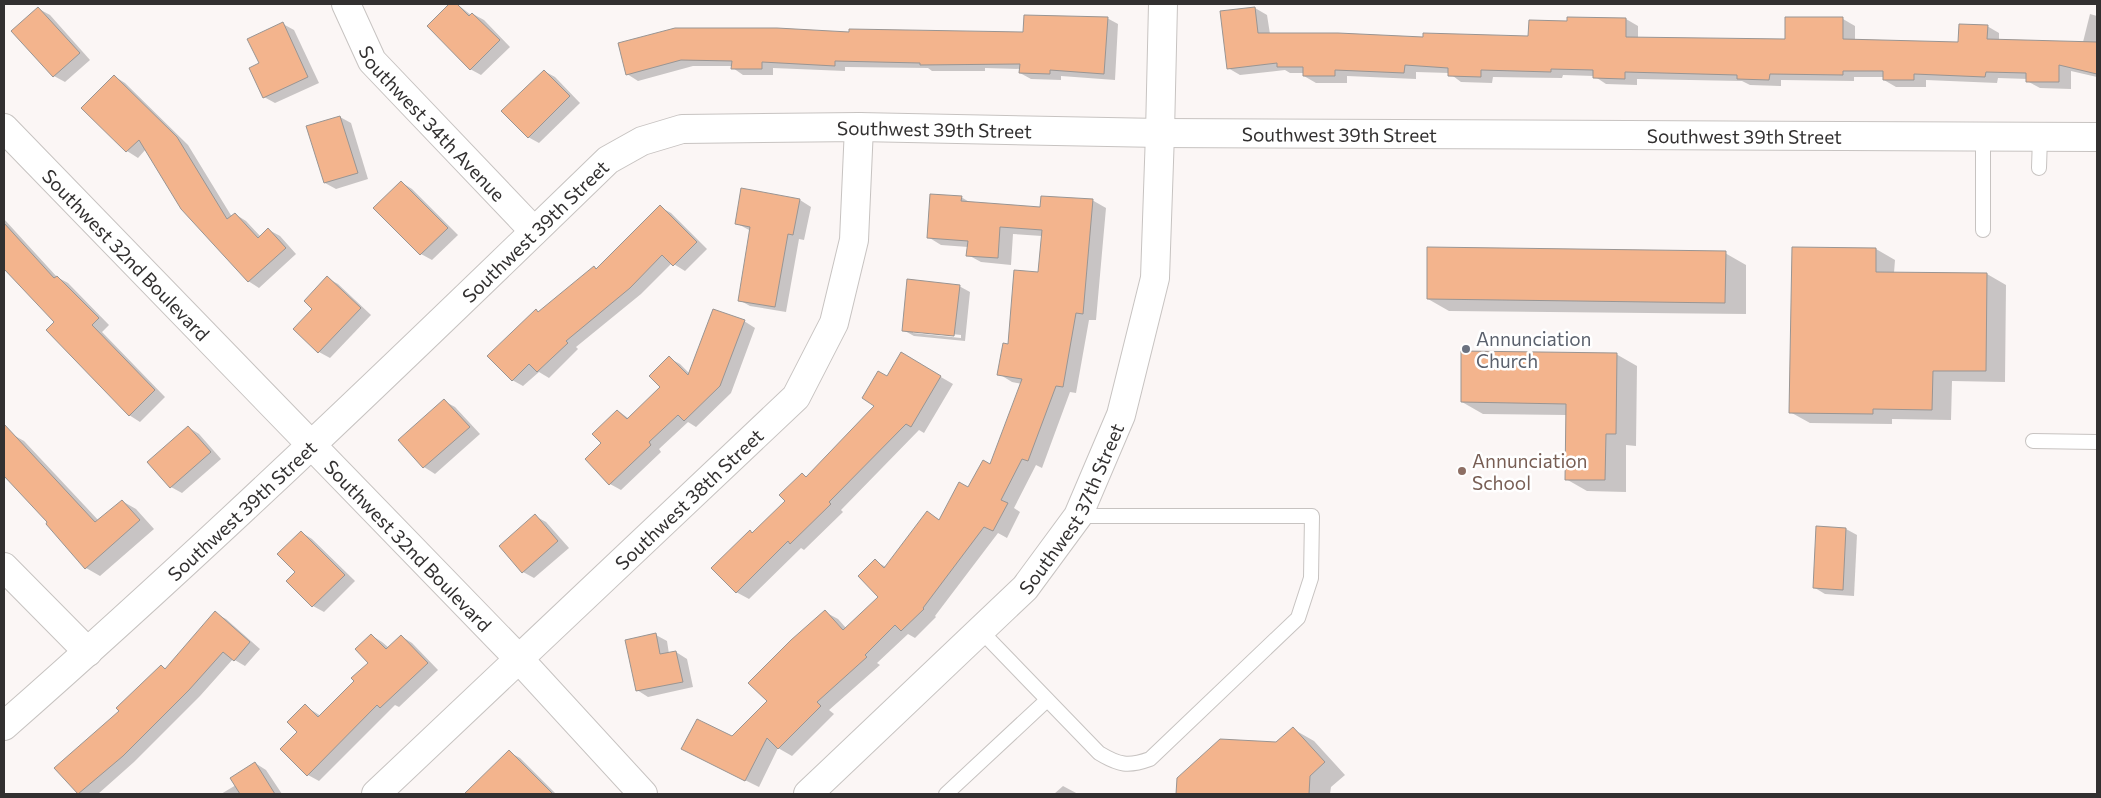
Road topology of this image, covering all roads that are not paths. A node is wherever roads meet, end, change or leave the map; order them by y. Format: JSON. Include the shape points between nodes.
{"nodes":[{"id":1,"x":346,"y":4,"type":"edge"},
{"id":2,"x":1162,"y":4,"type":"edge"},
{"id":3,"x":859,"y":127,"type":"junction"},
{"id":4,"x":4,"y":128,"type":"edge"},
{"id":5,"x":1160,"y":133,"type":"junction"},
{"id":6,"x":1983,"y":137,"type":"junction"},
{"id":7,"x":2040,"y":137,"type":"junction"},
{"id":8,"x":2097,"y":137,"type":"edge"},
{"id":9,"x":2039,"y":168,"type":"dead end"},
{"id":10,"x":1983,"y":230,"type":"dead end"},
{"id":11,"x":534,"y":231,"type":"junction"},
{"id":12,"x":2034,"y":441,"type":"dead end"},
{"id":13,"x":2097,"y":442,"type":"edge"},
{"id":14,"x":311,"y":444,"type":"junction"},
{"id":15,"x":1078,"y":516,"type":"junction"},
{"id":16,"x":4,"y":567,"type":"edge"},
{"id":17,"x":980,"y":630,"type":"junction"},
{"id":18,"x":88,"y":652,"type":"junction"},
{"id":19,"x":519,"y":659,"type":"junction"},
{"id":20,"x":1047,"y":700,"type":"junction"},
{"id":21,"x":4,"y":726,"type":"edge"},
{"id":22,"x":376,"y":794,"type":"edge"},
{"id":23,"x":643,"y":794,"type":"edge"},
{"id":24,"x":808,"y":794,"type":"edge"},
{"id":25,"x":946,"y":794,"type":"edge"}],
"edges":[{"from":1,"to":11,"type":"street","name":"Southwest 34th Avenue","via":[[372,61]]},
{"from":2,"to":5,"type":"street","name":"Southwest 37th Street"},
{"from":3,"to":5,"type":"street","name":"Southwest 39th Street"},
{"from":3,"to":11,"type":"street","name":"Southwest 39th Street","via":[[682,129],[642,141],[608,160]]},
{"from":3,"to":19,"type":"street","name":"Southwest 38th Street","via":[[854,240],[834,323],[796,397]]},
{"from":4,"to":14,"type":"street","name":"Southwest 32nd Boulevard"},
{"from":5,"to":6,"type":"street","name":"Southwest 39th Street"},
{"from":5,"to":15,"type":"street","name":"Southwest 37th Street","via":[[1154,278],[1121,415]]},
{"from":6,"to":7,"type":"street","name":"Southwest 39th Street"},
{"from":6,"to":10,"type":"lane"},
{"from":7,"to":8,"type":"street","name":"Southwest 39th Street"},
{"from":7,"to":9,"type":"lane"},
{"from":11,"to":14,"type":"street","name":"Southwest 39th Street"},
{"from":12,"to":13,"type":"lane"},
{"from":14,"to":18,"type":"street","name":"Southwest 39th Street"},
{"from":14,"to":19,"type":"street","name":"Southwest 32nd Boulevard"},
{"from":15,"to":17,"type":"street","name":"Southwest 37th Street","via":[[1025,588]]},
{"from":15,"to":20,"type":"lane","via":[[1312,516],[1311,578],[1298,618],[1150,759],[1136,764],[1116,764],[1099,753]]},
{"from":16,"to":18,"type":"street"},
{"from":17,"to":20,"type":"lane"},
{"from":17,"to":24,"type":"street","name":"Southwest 37th Street"},
{"from":18,"to":21,"type":"street","name":"Southwest 39th Street"},
{"from":19,"to":22,"type":"street","name":"Southwest 38th Street"},
{"from":19,"to":23,"type":"street","name":"Southwest 32nd Boulevard"},
{"from":20,"to":25,"type":"lane"}]}
